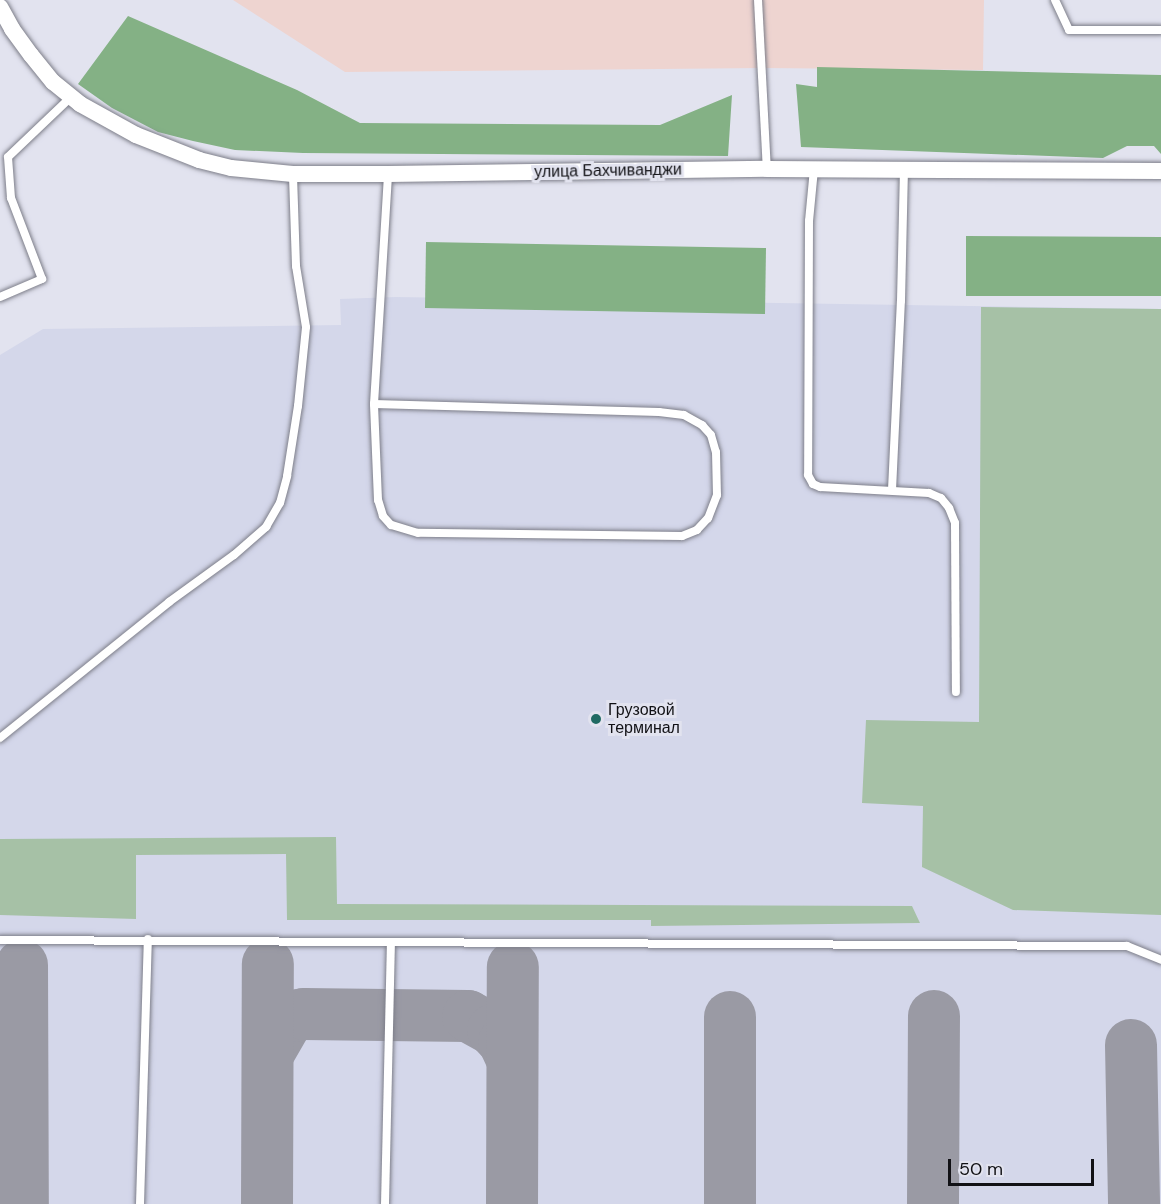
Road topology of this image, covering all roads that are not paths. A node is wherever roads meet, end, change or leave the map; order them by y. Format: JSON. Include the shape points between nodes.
{"nodes":[{"id":1,"x":758,"y":0,"type":"edge"},
{"id":2,"x":1054,"y":0,"type":"edge"},
{"id":3,"x":0,"y":7,"type":"edge"},
{"id":4,"x":1161,"y":30,"type":"edge"},
{"id":5,"x":71,"y":97,"type":"junction"},
{"id":6,"x":4,"y":157,"type":"edge"},
{"id":7,"x":768,"y":169,"type":"junction"},
{"id":8,"x":814,"y":169,"type":"junction"},
{"id":9,"x":904,"y":170,"type":"junction"},
{"id":10,"x":1161,"y":171,"type":"edge"},
{"id":11,"x":293,"y":174,"type":"junction"},
{"id":12,"x":388,"y":174,"type":"junction"},
{"id":13,"x":0,"y":297,"type":"edge"},
{"id":14,"x":374,"y":404,"type":"junction"},
{"id":15,"x":892,"y":490,"type":"junction"},
{"id":16,"x":956,"y":692,"type":"dead end"},
{"id":17,"x":0,"y":738,"type":"edge"},
{"id":18,"x":148,"y":939,"type":"junction"},
{"id":19,"x":0,"y":940,"type":"edge"},
{"id":20,"x":391,"y":942,"type":"junction"},
{"id":21,"x":1161,"y":960,"type":"edge"},
{"id":22,"x":140,"y":1204,"type":"edge"},
{"id":23,"x":385,"y":1204,"type":"edge"}],
"edges":[{"from":1,"to":7,"type":"lane"},
{"from":2,"to":4,"type":"lane","via":[[1069,30]]},
{"from":3,"to":5,"type":"street","name":"улица Бахчиванджи","via":[[31,55]]},
{"from":5,"to":6,"type":"lane"},
{"from":5,"to":11,"type":"street","name":"улица Бахчиванджи","via":[[136,135],[199,160],[231,168]]},
{"from":6,"to":13,"type":"lane","via":[[11,198],[42,279]]},
{"from":7,"to":8,"type":"street","name":"улица Бахчиванджи"},
{"from":7,"to":12,"type":"street","name":"улица Бахчиванджи"},
{"from":8,"to":9,"type":"street","name":"улица Бахчиванджи"},
{"from":8,"to":15,"type":"lane","via":[[809,221],[808,475],[820,487]]},
{"from":9,"to":10,"type":"street","name":"улица Бахчиванджи"},
{"from":9,"to":15,"type":"lane"},
{"from":11,"to":12,"type":"street","name":"улица Бахчиванджи"},
{"from":11,"to":17,"type":"lane","via":[[296,266],[306,327],[298,406],[280,503],[266,527],[234,555],[169,602]]},
{"from":12,"to":14,"type":"lane"},
{"from":14,"to":14,"type":"lane","via":[[378,500],[383,516],[402,530],[682,536],[697,530],[708,518],[717,495],[716,452],[711,435],[684,415]]},
{"from":15,"to":16,"type":"lane","via":[[918,491],[941,498],[956,523]]},
{"from":18,"to":19,"type":"lane"},
{"from":18,"to":20,"type":"lane"},
{"from":18,"to":22,"type":"lane"},
{"from":20,"to":21,"type":"lane","via":[[1127,946]]},
{"from":20,"to":23,"type":"lane"}]}
